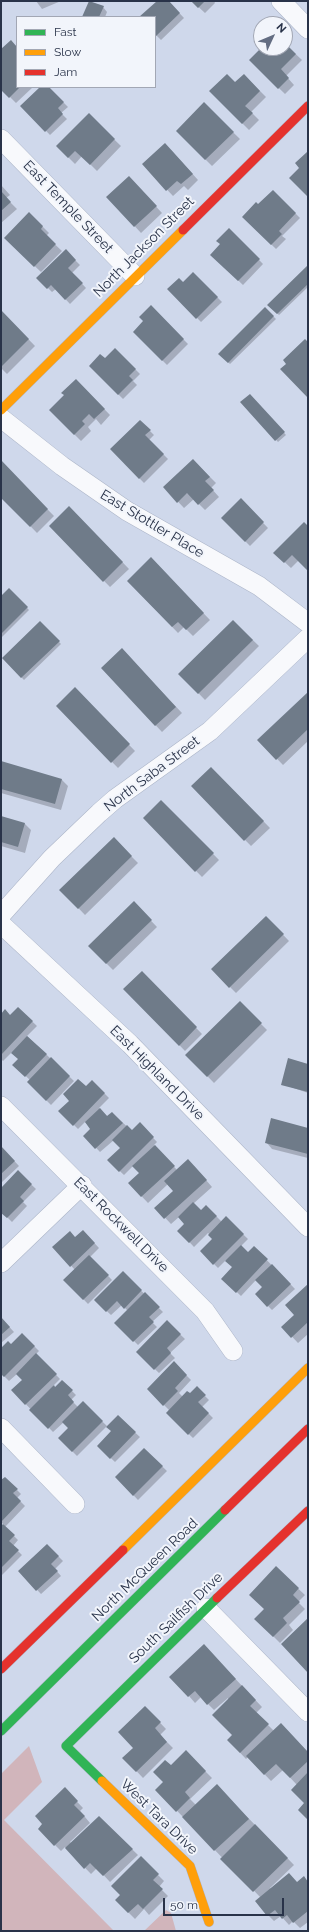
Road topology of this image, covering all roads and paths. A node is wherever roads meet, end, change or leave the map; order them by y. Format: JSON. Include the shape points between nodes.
{"nodes":[{"id":1,"x":281,"y":1,"type":"edge"},
{"id":2,"x":308,"y":29,"type":"edge"},
{"id":3,"x":308,"y":106,"type":"edge"},
{"id":4,"x":1,"y":139,"type":"edge"},
{"id":5,"x":135,"y":276,"type":"junction"},
{"id":6,"x":1,"y":410,"type":"edge"},
{"id":7,"x":1,"y":418,"type":"edge"},
{"id":8,"x":308,"y":623,"type":"edge"},
{"id":9,"x":308,"y":638,"type":"edge"},
{"id":10,"x":1,"y":915,"type":"edge"},
{"id":11,"x":1,"y":924,"type":"edge"},
{"id":12,"x":1,"y":1106,"type":"edge"},
{"id":13,"x":82,"y":1185,"type":"junction"},
{"id":14,"x":308,"y":1227,"type":"edge"},
{"id":15,"x":1,"y":1263,"type":"edge"},
{"id":16,"x":233,"y":1351,"type":"dead end"},
{"id":17,"x":308,"y":1368,"type":"edge"},
{"id":18,"x":1,"y":1428,"type":"edge"},
{"id":19,"x":308,"y":1429,"type":"edge"},
{"id":20,"x":75,"y":1504,"type":"dead end"},
{"id":21,"x":308,"y":1511,"type":"edge"},
{"id":22,"x":206,"y":1608,"type":"junction"},
{"id":23,"x":1,"y":1669,"type":"edge"},
{"id":24,"x":308,"y":1712,"type":"edge"},
{"id":25,"x":1,"y":1731,"type":"edge"},
{"id":26,"x":66,"y":1746,"type":"joint"},
{"id":27,"x":209,"y":1922,"type":"dead end"}],
"edges":[{"from":1,"to":2,"type":"street"},
{"from":3,"to":5,"type":"street","name":"North Jackson Street"},
{"from":4,"to":5,"type":"street","name":"East Temple Street"},
{"from":5,"to":6,"type":"street","name":"North Jackson Street"},
{"from":7,"to":8,"type":"street","name":"East Stottler Place","via":[[62,466],[127,511],[259,586]]},
{"from":9,"to":10,"type":"street","name":"North Saba Street","via":[[210,730],[99,813],[52,858]]},
{"from":11,"to":14,"type":"street","name":"East Highland Drive","via":[[130,1044]]},
{"from":12,"to":13,"type":"street","name":"East Rockwell Drive"},
{"from":13,"to":15,"type":"street"},
{"from":13,"to":16,"type":"street","name":"East Rockwell Drive","via":[[205,1311]]},
{"from":17,"to":23,"type":"street"},
{"from":18,"to":20,"type":"street"},
{"from":19,"to":25,"type":"street","name":"North McQueen Road"},
{"from":21,"to":22,"type":"street","name":"South Sailfish Drive"},
{"from":22,"to":24,"type":"street"},
{"from":22,"to":26,"type":"street","name":"South Sailfish Drive"},
{"from":26,"to":27,"type":"street","name":"West Tara Drive","via":[[190,1866]]}]}
